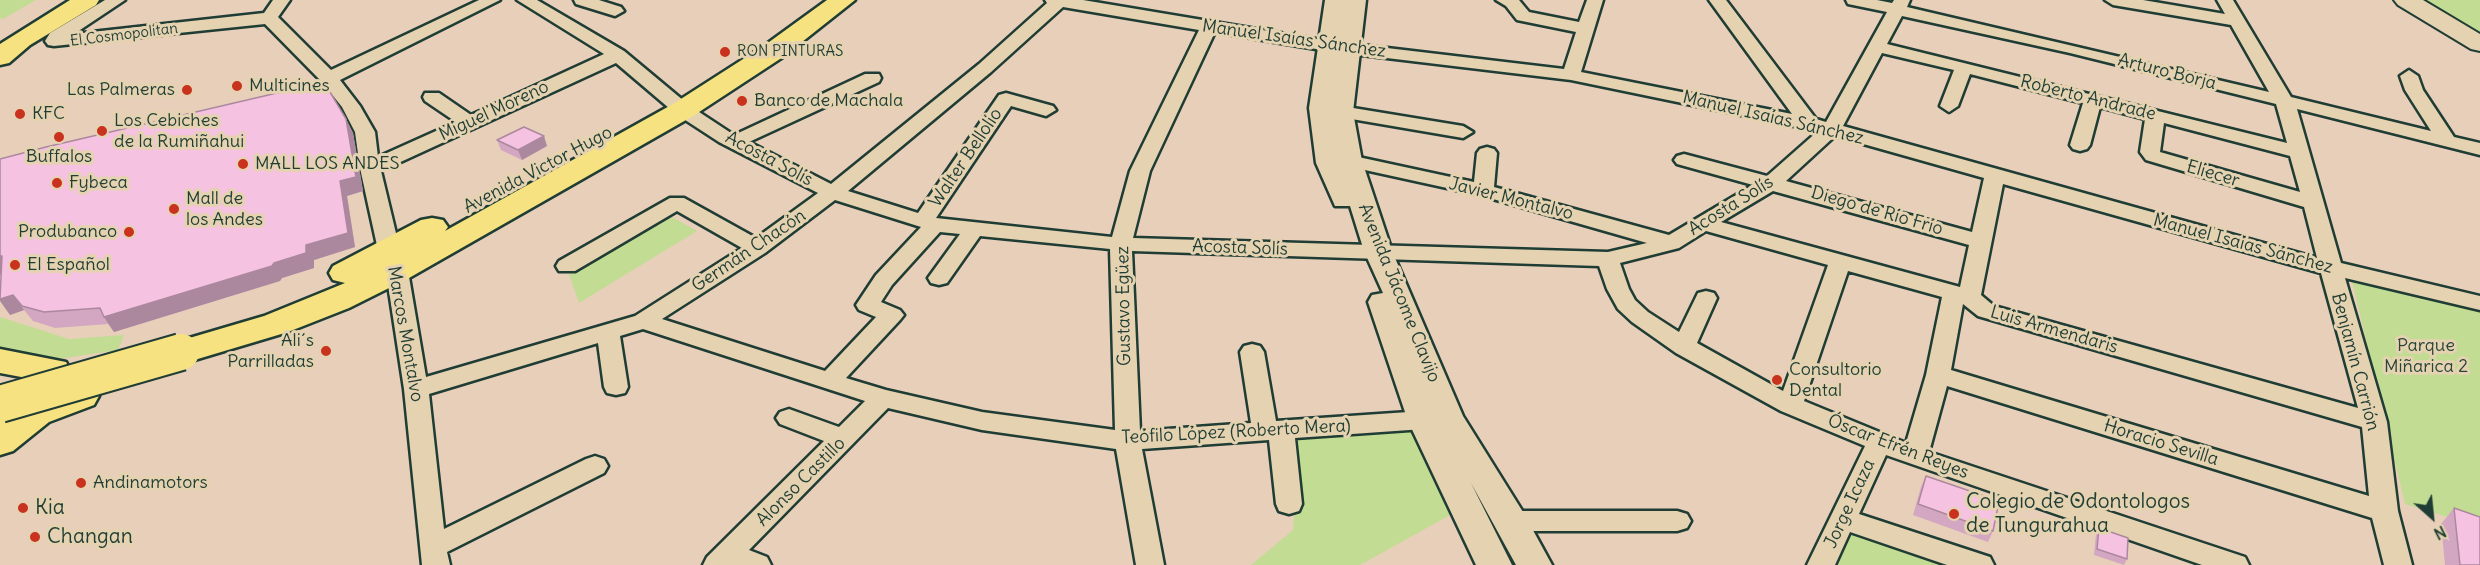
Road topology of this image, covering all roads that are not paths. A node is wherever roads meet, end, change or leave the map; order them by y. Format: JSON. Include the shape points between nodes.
{"nodes":[{"id":1,"x":63,"y":0,"type":"edge"},
{"id":2,"x":87,"y":0,"type":"edge"},
{"id":3,"x":117,"y":0,"type":"edge"},
{"id":4,"x":282,"y":0,"type":"edge"},
{"id":5,"x":492,"y":0,"type":"edge"},
{"id":6,"x":525,"y":0,"type":"edge"},
{"id":7,"x":582,"y":0,"type":"edge"},
{"id":8,"x":815,"y":0,"type":"edge"},
{"id":9,"x":843,"y":0,"type":"edge"},
{"id":10,"x":1057,"y":0,"type":"edge"},
{"id":11,"x":1336,"y":0,"type":"edge"},
{"id":12,"x":1355,"y":0,"type":"edge"},
{"id":13,"x":1504,"y":0,"type":"edge"},
{"id":14,"x":1595,"y":0,"type":"edge"},
{"id":15,"x":1717,"y":0,"type":"edge"},
{"id":16,"x":1854,"y":0,"type":"edge"},
{"id":17,"x":2113,"y":0,"type":"edge"},
{"id":18,"x":2225,"y":0,"type":"edge"},
{"id":19,"x":2406,"y":0,"type":"edge"},
{"id":20,"x":1900,"y":4,"type":"edge"},
{"id":21,"x":615,"y":11,"type":"dead end"},
{"id":22,"x":269,"y":18,"type":"junction"},
{"id":23,"x":2236,"y":21,"type":"junction"},
{"id":24,"x":1209,"y":27,"type":"junction"},
{"id":25,"x":1585,"y":28,"type":"junction"},
{"id":26,"x":0,"y":38,"type":"edge"},
{"id":27,"x":2480,"y":44,"type":"edge"},
{"id":28,"x":1339,"y":47,"type":"junction"},
{"id":29,"x":1876,"y":47,"type":"junction"},
{"id":30,"x":618,"y":55,"type":"junction"},
{"id":31,"x":0,"y":57,"type":"edge"},
{"id":32,"x":1964,"y":67,"type":"junction"},
{"id":33,"x":1571,"y":75,"type":"junction"},
{"id":34,"x":2409,"y":76,"type":"dead end"},
{"id":35,"x":329,"y":78,"type":"junction"},
{"id":36,"x":872,"y":78,"type":"dead end"},
{"id":37,"x":432,"y":97,"type":"dead end"},
{"id":38,"x":2093,"y":99,"type":"junction"},
{"id":39,"x":2285,"y":102,"type":"junction"},
{"id":40,"x":676,"y":105,"type":"junction"},
{"id":41,"x":1949,"y":106,"type":"dead end"},
{"id":42,"x":1046,"y":110,"type":"dead end"},
{"id":43,"x":1341,"y":112,"type":"junction"},
{"id":44,"x":2155,"y":115,"type":"junction"},
{"id":45,"x":469,"y":122,"type":"junction"},
{"id":46,"x":1809,"y":123,"type":"junction"},
{"id":47,"x":1832,"y":129,"type":"junction"},
{"id":48,"x":1463,"y":132,"type":"dead end"},
{"id":49,"x":2447,"y":141,"type":"junction"},
{"id":50,"x":734,"y":142,"type":"junction"},
{"id":51,"x":2080,"y":145,"type":"dead end"},
{"id":52,"x":2480,"y":149,"type":"edge"},
{"id":53,"x":2299,"y":152,"type":"junction"},
{"id":54,"x":1487,"y":153,"type":"dead end"},
{"id":55,"x":1684,"y":160,"type":"dead end"},
{"id":56,"x":1349,"y":161,"type":"junction"},
{"id":57,"x":370,"y":168,"type":"junction"},
{"id":58,"x":1995,"y":174,"type":"junction"},
{"id":59,"x":1773,"y":182,"type":"junction"},
{"id":60,"x":1482,"y":190,"type":"junction"},
{"id":61,"x":834,"y":193,"type":"junction"},
{"id":62,"x":2314,"y":203,"type":"junction"},
{"id":63,"x":929,"y":223,"type":"junction"},
{"id":64,"x":1703,"y":224,"type":"junction"},
{"id":65,"x":974,"y":230,"type":"junction"},
{"id":66,"x":1981,"y":241,"type":"junction"},
{"id":67,"x":1671,"y":243,"type":"junction"},
{"id":68,"x":1121,"y":244,"type":"junction"},
{"id":69,"x":757,"y":248,"type":"junction"},
{"id":70,"x":1372,"y":252,"type":"junction"},
{"id":71,"x":393,"y":260,"type":"junction"},
{"id":72,"x":1608,"y":260,"type":"junction"},
{"id":73,"x":1840,"y":263,"type":"junction"},
{"id":74,"x":567,"y":266,"type":"dead end"},
{"id":75,"x":2330,"y":268,"type":"junction"},
{"id":76,"x":939,"y":278,"type":"dead end"},
{"id":77,"x":1961,"y":295,"type":"junction"},
{"id":78,"x":1706,"y":298,"type":"dead end"},
{"id":79,"x":2480,"y":303,"type":"edge"},
{"id":80,"x":327,"y":304,"type":"junction"},
{"id":81,"x":248,"y":320,"type":"junction"},
{"id":82,"x":643,"y":321,"type":"junction"},
{"id":83,"x":608,"y":332,"type":"junction"},
{"id":84,"x":214,"y":341,"type":"junction"},
{"id":85,"x":1684,"y":347,"type":"junction"},
{"id":86,"x":1252,"y":351,"type":"dead end"},
{"id":87,"x":0,"y":362,"type":"edge"},
{"id":88,"x":1938,"y":375,"type":"junction"},
{"id":89,"x":62,"y":379,"type":"junction"},
{"id":90,"x":830,"y":380,"type":"junction"},
{"id":91,"x":616,"y":387,"type":"dead end"},
{"id":92,"x":416,"y":389,"type":"junction"},
{"id":93,"x":0,"y":393,"type":"edge"},
{"id":94,"x":883,"y":398,"type":"junction"},
{"id":95,"x":0,"y":404,"type":"edge"},
{"id":96,"x":1790,"y":405,"type":"junction"},
{"id":97,"x":789,"y":418,"type":"dead end"},
{"id":98,"x":1436,"y":419,"type":"junction"},
{"id":99,"x":2374,"y":422,"type":"junction"},
{"id":100,"x":1273,"y":431,"type":"junction"},
{"id":101,"x":844,"y":438,"type":"junction"},
{"id":102,"x":0,"y":441,"type":"edge"},
{"id":103,"x":1128,"y":441,"type":"junction"},
{"id":104,"x":1879,"y":443,"type":"junction"},
{"id":105,"x":1915,"y":457,"type":"junction"},
{"id":106,"x":595,"y":466,"type":"dead end"},
{"id":107,"x":1289,"y":504,"type":"dead end"},
{"id":108,"x":2384,"y":511,"type":"junction"},
{"id":109,"x":1843,"y":519,"type":"junction"},
{"id":110,"x":1511,"y":521,"type":"junction"},
{"id":111,"x":1677,"y":521,"type":"dead end"},
{"id":112,"x":434,"y":556,"type":"edge"},
{"id":113,"x":723,"y":560,"type":"edge"},
{"id":114,"x":757,"y":565,"type":"edge"},
{"id":115,"x":1150,"y":565,"type":"edge"},
{"id":116,"x":1494,"y":565,"type":"edge"},
{"id":117,"x":1534,"y":565,"type":"edge"},
{"id":118,"x":1821,"y":565,"type":"edge"},
{"id":119,"x":1980,"y":565,"type":"edge"},
{"id":120,"x":2233,"y":565,"type":"edge"},
{"id":121,"x":2398,"y":565,"type":"edge"}],
"edges":[{"from":1,"to":26,"type":"main road"},
{"from":2,"to":31,"type":"main road"},
{"from":3,"to":22,"type":"street","name":"El Cosmopolitan","via":[[54,41]]},
{"from":4,"to":22,"type":"street"},
{"from":5,"to":35,"type":"street"},
{"from":6,"to":30,"type":"street","name":"Acosta Solís"},
{"from":7,"to":21,"type":"street"},
{"from":8,"to":40,"type":"main road","name":"Avenida Victor Hugo"},
{"from":9,"to":40,"type":"main road","name":"Avenida Victor Hugo","via":[[774,51]]},
{"from":10,"to":24,"type":"street","name":"Manuel Isaías Sánchez"},
{"from":10,"to":61,"type":"street","name":"Germán Chacón","via":[[985,68]]},
{"from":11,"to":28,"type":"street","name":"Avenida Jácome Clavijo"},
{"from":12,"to":28,"type":"street","name":"Avenida Jácome Clavijo"},
{"from":13,"to":25,"type":"street","via":[[1513,3],[1523,16]]},
{"from":14,"to":25,"type":"street"},
{"from":15,"to":46,"type":"street"},
{"from":16,"to":20,"type":"street","name":"Arturo Borja"},
{"from":17,"to":23,"type":"street"},
{"from":18,"to":23,"type":"street","name":"Benjamín Carrión"},
{"from":19,"to":27,"type":"main road"},
{"from":20,"to":29,"type":"street","name":"Acosta Solís"},
{"from":20,"to":39,"type":"street","name":"Arturo Borja"},
{"from":22,"to":35,"type":"street","name":"Marcos Montalvo"},
{"from":23,"to":39,"type":"street","name":"Benjamín Carrión"},
{"from":24,"to":28,"type":"street","name":"Manuel Isaías Sánchez"},
{"from":24,"to":68,"type":"street","name":"Gustavo Egüez","via":[[1140,171]]},
{"from":25,"to":33,"type":"street"},
{"from":28,"to":33,"type":"street","name":"Manuel Isaías Sánchez"},
{"from":28,"to":43,"type":"street","name":"Avenida Jácome Clavijo"},
{"from":28,"to":70,"type":"street","name":"Avenida Jácome Clavijo","via":[[1321,108],[1323,134],[1329,164]]},
{"from":29,"to":32,"type":"street","name":"Roberto Andrade"},
{"from":29,"to":47,"type":"street","name":"Acosta Solís"},
{"from":30,"to":40,"type":"street","name":"Acosta Solís"},
{"from":30,"to":45,"type":"street","name":"Miguel Moreno"},
{"from":32,"to":38,"type":"street","name":"Roberto Andrade"},
{"from":32,"to":41,"type":"street"},
{"from":33,"to":46,"type":"street","name":"Manuel Isaías Sánchez"},
{"from":34,"to":49,"type":"street"},
{"from":35,"to":57,"type":"street","name":"Marcos Montalvo","via":[[365,132]]},
{"from":36,"to":50,"type":"street"},
{"from":37,"to":45,"type":"street"},
{"from":38,"to":44,"type":"street","name":"Roberto Andrade"},
{"from":38,"to":51,"type":"street"},
{"from":39,"to":49,"type":"street","name":"Arturo Borja"},
{"from":39,"to":53,"type":"street","name":"Benjamín Carrión"},
{"from":40,"to":50,"type":"street","name":"Acosta Solís"},
{"from":40,"to":71,"type":"main road","name":"Avenida Victor Hugo"},
{"from":42,"to":63,"type":"street","name":"Walter Bellolio","via":[[1006,99]]},
{"from":43,"to":48,"type":"street"},
{"from":43,"to":56,"type":"street","name":"Avenida Jácome Clavijo"},
{"from":44,"to":53,"type":"street","name":"Roberto Andrade"},
{"from":44,"to":62,"type":"street","name":"Eliecer","via":[[2150,152],[2153,156]]},
{"from":45,"to":57,"type":"street","name":"Miguel Moreno"},
{"from":46,"to":47,"type":"street","name":"Manuel Isaías Sánchez"},
{"from":47,"to":58,"type":"street","name":"Manuel Isaías Sánchez"},
{"from":47,"to":59,"type":"street","name":"Acosta Solís"},
{"from":49,"to":52,"type":"street","name":"Arturo Borja"},
{"from":50,"to":61,"type":"street","name":"Acosta Solís"},
{"from":53,"to":62,"type":"street","name":"Benjamín Carrión"},
{"from":54,"to":60,"type":"street"},
{"from":55,"to":59,"type":"street","name":"Diego de Río Frío"},
{"from":56,"to":60,"type":"street","name":"Javier Montalvo"},
{"from":56,"to":70,"type":"street","name":"Avenida Jácome Clavijo"},
{"from":57,"to":71,"type":"street","name":"Marcos Montalvo"},
{"from":58,"to":66,"type":"street"},
{"from":58,"to":75,"type":"street","name":"Manuel Isaías Sánchez"},
{"from":59,"to":64,"type":"street","name":"Acosta Solís"},
{"from":59,"to":66,"type":"street","name":"Diego de Río Frío"},
{"from":60,"to":67,"type":"street","name":"Javier Montalvo"},
{"from":61,"to":63,"type":"street","name":"Acosta Solís"},
{"from":61,"to":69,"type":"street","name":"Germán Chacón"},
{"from":62,"to":75,"type":"street","name":"Benjamín Carrión"},
{"from":63,"to":65,"type":"street","name":"Acosta Solís"},
{"from":63,"to":90,"type":"street","name":"Walter Bellolio","via":[[867,305],[892,315]]},
{"from":64,"to":67,"type":"street","name":"Acosta Solís"},
{"from":64,"to":73,"type":"street","name":"Luis Armendaris"},
{"from":65,"to":68,"type":"street","name":"Acosta Solís"},
{"from":65,"to":76,"type":"street"},
{"from":66,"to":77,"type":"street"},
{"from":67,"to":72,"type":"street","name":"Acosta Solís"},
{"from":68,"to":70,"type":"street","name":"Acosta Solís"},
{"from":68,"to":103,"type":"street","name":"Gustavo Egüez"},
{"from":69,"to":74,"type":"street","via":[[677,202]]},
{"from":69,"to":82,"type":"street","name":"Germán Chacón"},
{"from":70,"to":72,"type":"street","name":"Acosta Solís"},
{"from":70,"to":98,"type":"street","name":"Avenida Jácome Clavijo","via":[[1389,272]]},
{"from":71,"to":80,"type":"main road","name":"Avenida Victor Hugo"},
{"from":71,"to":81,"type":"main road","name":"Avenida Victor Hugo"},
{"from":71,"to":92,"type":"street","name":"Marcos Montalvo"},
{"from":72,"to":85,"type":"street","name":"Óscar Efrén Reyes","via":[[1626,304]]},
{"from":73,"to":77,"type":"street","name":"Luis Armendaris"},
{"from":73,"to":96,"type":"street"},
{"from":75,"to":79,"type":"street","name":"Manuel Isaías Sánchez"},
{"from":75,"to":99,"type":"street","name":"Benjamín Carrión"},
{"from":77,"to":88,"type":"street"},
{"from":77,"to":99,"type":"street","name":"Luis Armendaris","via":[[1986,311]]},
{"from":78,"to":85,"type":"street"},
{"from":80,"to":84,"type":"main road","name":"Avenida Victor Hugo"},
{"from":80,"to":89,"type":"main road","name":"Avenida Victor Hugo","via":[[248,344]]},
{"from":81,"to":84,"type":"main road","name":"Avenida Victor Hugo"},
{"from":81,"to":89,"type":"main road","name":"Avenida Victor Hugo"},
{"from":82,"to":83,"type":"street","name":"Germán Chacón"},
{"from":82,"to":90,"type":"street","name":"Teófilo López (Roberto Mera)"},
{"from":83,"to":91,"type":"street"},
{"from":83,"to":92,"type":"street","name":"Germán Chacón"},
{"from":84,"to":95,"type":"main road","name":"Avenida Victor Hugo","bridge":true},
{"from":85,"to":96,"type":"street","name":"Óscar Efrén Reyes"},
{"from":86,"to":100,"type":"street"},
{"from":87,"to":89,"type":"main road"},
{"from":88,"to":105,"type":"street"},
{"from":88,"to":108,"type":"street","name":"Horacio Sevilla"},
{"from":89,"to":93,"type":"main road","name":"Avenida Victor Hugo"},
{"from":89,"to":102,"type":"main road","name":"Avenida Victor Hugo"},
{"from":90,"to":94,"type":"street","name":"Teófilo López (Roberto Mera)"},
{"from":92,"to":112,"type":"street","name":"Marcos Montalvo"},
{"from":94,"to":101,"type":"street","name":"Alonso Castillo"},
{"from":94,"to":103,"type":"street","name":"Teófilo López (Roberto Mera)","via":[[982,421]]},
{"from":96,"to":104,"type":"street","name":"Óscar Efrén Reyes"},
{"from":97,"to":101,"type":"street"},
{"from":98,"to":100,"type":"street","name":"Teófilo López (Roberto Mera)"},
{"from":98,"to":110,"type":"street","name":"Avenida Jácome Clavijo"},
{"from":98,"to":116,"type":"street","name":"Avenida Jácome Clavijo"},
{"from":99,"to":108,"type":"street","name":"Benjamín Carrión"},
{"from":100,"to":103,"type":"street","name":"Teófilo López (Roberto Mera)"},
{"from":100,"to":107,"type":"street"},
{"from":101,"to":113,"type":"street","name":"Alonso Castillo"},
{"from":103,"to":115,"type":"street","name":"Gustavo Egüez"},
{"from":104,"to":105,"type":"street","name":"Óscar Efrén Reyes"},
{"from":104,"to":109,"type":"street","name":"Jorge Icaza"},
{"from":105,"to":120,"type":"street","name":"Óscar Efrén Reyes"},
{"from":106,"to":112,"type":"street"},
{"from":108,"to":121,"type":"street","name":"Benjamín Carrión"},
{"from":109,"to":118,"type":"street","name":"Jorge Icaza"},
{"from":109,"to":119,"type":"street"},
{"from":110,"to":111,"type":"street"},
{"from":110,"to":117,"type":"street","name":"Avenida Jácome Clavijo"},
{"from":113,"to":114,"type":"street"}]}
